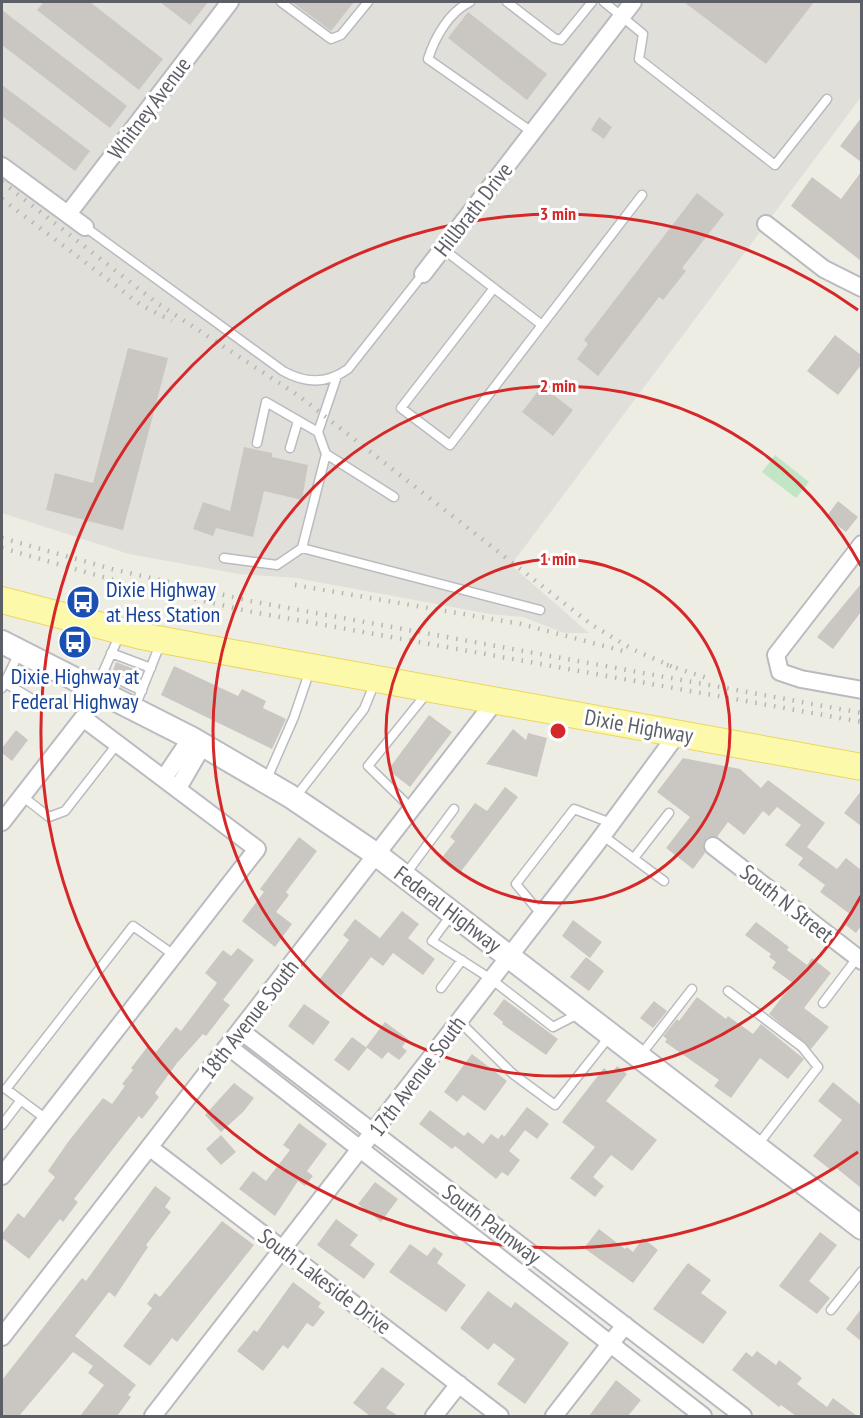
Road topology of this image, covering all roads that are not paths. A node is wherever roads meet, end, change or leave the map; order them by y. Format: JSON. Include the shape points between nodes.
{"nodes":[{"id":1,"x":230,"y":2,"type":"edge"},
{"id":2,"x":281,"y":2,"type":"edge"},
{"id":3,"x":368,"y":2,"type":"edge"},
{"id":4,"x":470,"y":2,"type":"edge"},
{"id":5,"x":507,"y":2,"type":"edge"},
{"id":6,"x":592,"y":2,"type":"edge"},
{"id":7,"x":604,"y":2,"type":"edge"},
{"id":8,"x":633,"y":2,"type":"edge"},
{"id":9,"x":621,"y":18,"type":"junction"},
{"id":10,"x":826,"y":99,"type":"dead end"},
{"id":11,"x":532,"y":132,"type":"junction"},
{"id":12,"x":2,"y":166,"type":"edge"},
{"id":13,"x":642,"y":195,"type":"dead end"},
{"id":14,"x":68,"y":214,"type":"junction"},
{"id":15,"x":766,"y":224,"type":"dead end"},
{"id":16,"x":85,"y":227,"type":"joint"},
{"id":17,"x":442,"y":249,"type":"junction"},
{"id":18,"x":423,"y":274,"type":"joint"},
{"id":19,"x":860,"y":284,"type":"edge"},
{"id":20,"x":494,"y":288,"type":"junction"},
{"id":21,"x":542,"y":325,"type":"junction"},
{"id":22,"x":336,"y":376,"type":"junction"},
{"id":23,"x":298,"y":420,"type":"junction"},
{"id":24,"x":318,"y":432,"type":"junction"},
{"id":25,"x":257,"y":443,"type":"dead end"},
{"id":26,"x":290,"y":448,"type":"dead end"},
{"id":27,"x":326,"y":454,"type":"junction"},
{"id":28,"x":394,"y":497,"type":"dead end"},
{"id":29,"x":861,"y":544,"type":"edge"},
{"id":30,"x":302,"y":548,"type":"junction"},
{"id":31,"x":224,"y":558,"type":"dead end"},
{"id":32,"x":2,"y":600,"type":"edge"},
{"id":33,"x":540,"y":610,"type":"dead end"},
{"id":34,"x":162,"y":640,"type":"junction"},
{"id":35,"x":116,"y":642,"type":"junction"},
{"id":36,"x":11,"y":646,"type":"edge"},
{"id":37,"x":311,"y":667,"type":"junction"},
{"id":38,"x":151,"y":668,"type":"junction"},
{"id":39,"x":376,"y":679,"type":"junction"},
{"id":40,"x":100,"y":680,"type":"junction"},
{"id":41,"x":3,"y":686,"type":"edge"},
{"id":42,"x":430,"y":688,"type":"junction"},
{"id":43,"x":861,"y":690,"type":"edge"},
{"id":44,"x":138,"y":699,"type":"junction"},
{"id":45,"x":496,"y":700,"type":"junction"},
{"id":46,"x":39,"y":703,"type":"dead end"},
{"id":47,"x":678,"y":733,"type":"junction"},
{"id":48,"x":197,"y":742,"type":"junction"},
{"id":49,"x":119,"y":743,"type":"junction"},
{"id":50,"x":861,"y":767,"type":"edge"},
{"id":51,"x":265,"y":782,"type":"junction"},
{"id":52,"x":171,"y":783,"type":"junction"},
{"id":53,"x":22,"y":796,"type":"junction"},
{"id":54,"x":294,"y":799,"type":"junction"},
{"id":55,"x":412,"y":809,"type":"junction"},
{"id":56,"x":454,"y":809,"type":"dead end"},
{"id":57,"x":669,"y":813,"type":"dead end"},
{"id":58,"x":2,"y":822,"type":"edge"},
{"id":59,"x":607,"y":829,"type":"junction"},
{"id":60,"x":713,"y":846,"type":"dead end"},
{"id":61,"x":377,"y":855,"type":"junction"},
{"id":62,"x":634,"y":858,"type":"junction"},
{"id":63,"x":405,"y":876,"type":"junction"},
{"id":64,"x":664,"y":880,"type":"dead end"},
{"id":65,"x":453,"y":912,"type":"junction"},
{"id":66,"x":542,"y":914,"type":"junction"},
{"id":67,"x":174,"y":955,"type":"junction"},
{"id":68,"x":509,"y":955,"type":"junction"},
{"id":69,"x":462,"y":960,"type":"junction"},
{"id":70,"x":859,"y":960,"type":"edge"},
{"id":71,"x":491,"y":979,"type":"junction"},
{"id":72,"x":441,"y":988,"type":"dead end"},
{"id":73,"x":692,"y":989,"type":"dead end"},
{"id":74,"x":728,"y":991,"type":"dead end"},
{"id":75,"x":823,"y":1003,"type":"dead end"},
{"id":76,"x":582,"y":1012,"type":"junction"},
{"id":77,"x":459,"y":1021,"type":"junction"},
{"id":78,"x":241,"y":1031,"type":"junction"},
{"id":79,"x":611,"y":1034,"type":"junction"},
{"id":80,"x":229,"y":1047,"type":"junction"},
{"id":81,"x":640,"y":1056,"type":"junction"},
{"id":82,"x":21,"y":1100,"type":"junction"},
{"id":83,"x":46,"y":1119,"type":"junction"},
{"id":84,"x":2,"y":1125,"type":"edge"},
{"id":85,"x":373,"y":1133,"type":"junction"},
{"id":86,"x":149,"y":1147,"type":"junction"},
{"id":87,"x":757,"y":1147,"type":"junction"},
{"id":88,"x":360,"y":1149,"type":"junction"},
{"id":89,"x":2,"y":1176,"type":"edge"},
{"id":90,"x":861,"y":1228,"type":"edge"},
{"id":91,"x":282,"y":1248,"type":"junction"},
{"id":92,"x":861,"y":1271,"type":"edge"},
{"id":93,"x":831,"y":1310,"type":"dead end"},
{"id":94,"x":625,"y":1325,"type":"junction"},
{"id":95,"x":2,"y":1337,"type":"edge"},
{"id":96,"x":609,"y":1345,"type":"junction"},
{"id":97,"x":459,"y":1384,"type":"junction"},
{"id":98,"x":153,"y":1416,"type":"edge"},
{"id":99,"x":434,"y":1416,"type":"edge"},
{"id":100,"x":500,"y":1416,"type":"edge"},
{"id":101,"x":554,"y":1416,"type":"edge"},
{"id":102,"x":703,"y":1416,"type":"edge"},
{"id":103,"x":743,"y":1416,"type":"edge"}],
"edges":[{"from":1,"to":14,"type":"street","name":"Whitney Avenue"},
{"from":2,"to":3,"type":"lane","via":[[331,39],[341,35]]},
{"from":4,"to":11,"type":"lane","via":[[459,7],[434,41],[428,59]]},
{"from":5,"to":6,"type":"lane","via":[[561,40]]},
{"from":7,"to":9,"type":"lane"},
{"from":8,"to":9,"type":"street","name":"Hillbrath Drive"},
{"from":9,"to":10,"type":"lane","via":[[643,34],[639,59],[775,165]]},
{"from":9,"to":11,"type":"street","name":"Hillbrath Drive"},
{"from":11,"to":17,"type":"street","name":"Hillbrath Drive"},
{"from":12,"to":14,"type":"street"},
{"from":13,"to":21,"type":"lane"},
{"from":14,"to":16,"type":"street"},
{"from":15,"to":19,"type":"street","via":[[824,269]]},
{"from":16,"to":22,"type":"lane","via":[[292,376],[311,381]]},
{"from":17,"to":18,"type":"street","name":"Hillbrath Drive"},
{"from":17,"to":20,"type":"lane"},
{"from":18,"to":22,"type":"lane","name":"Hillbrath Drive","via":[[356,361]]},
{"from":20,"to":21,"type":"lane"},
{"from":20,"to":21,"type":"lane","via":[[401,408],[450,445]]},
{"from":22,"to":24,"type":"lane"},
{"from":23,"to":24,"type":"lane"},
{"from":23,"to":25,"type":"lane","via":[[266,402]]},
{"from":23,"to":26,"type":"lane"},
{"from":24,"to":27,"type":"lane"},
{"from":27,"to":28,"type":"lane"},
{"from":27,"to":30,"type":"lane"},
{"from":29,"to":43,"type":"street","via":[[776,655],[780,672]]},
{"from":30,"to":31,"type":"lane","via":[[277,565]]},
{"from":30,"to":33,"type":"lane"},
{"from":32,"to":35,"type":"main road","name":"Dixie Highway"},
{"from":34,"to":35,"type":"main road","name":"Dixie Highway"},
{"from":34,"to":37,"type":"main road","name":"Dixie Highway"},
{"from":34,"to":38,"type":"lane"},
{"from":35,"to":38,"type":"lane"},
{"from":35,"to":40,"type":"lane"},
{"from":36,"to":40,"type":"main road","name":"Federal Highway"},
{"from":36,"to":41,"type":"lane"},
{"from":37,"to":39,"type":"main road","name":"Dixie Highway"},
{"from":37,"to":51,"type":"lane"},
{"from":38,"to":44,"type":"lane"},
{"from":39,"to":42,"type":"main road","name":"Dixie Highway"},
{"from":39,"to":54,"type":"lane","via":[[364,709]]},
{"from":40,"to":44,"type":"main road","name":"Federal Highway"},
{"from":41,"to":46,"type":"lane"},
{"from":42,"to":45,"type":"main road","name":"Dixie Highway"},
{"from":42,"to":55,"type":"lane","via":[[368,766]]},
{"from":44,"to":48,"type":"main road","name":"Federal Highway"},
{"from":45,"to":47,"type":"main road","name":"Dixie Highway"},
{"from":45,"to":55,"type":"street","name":"18th Avenue South"},
{"from":47,"to":50,"type":"main road","name":"Dixie Highway"},
{"from":47,"to":59,"type":"street","name":"17th Avenue South"},
{"from":48,"to":51,"type":"main road","name":"Federal Highway"},
{"from":48,"to":52,"type":"street"},
{"from":49,"to":52,"type":"street"},
{"from":49,"to":53,"type":"lane","via":[[65,811],[48,817]]},
{"from":49,"to":53,"type":"street","via":[[82,718]]},
{"from":51,"to":54,"type":"main road","name":"Federal Highway"},
{"from":52,"to":67,"type":"street","via":[[257,849]]},
{"from":53,"to":58,"type":"street"},
{"from":54,"to":61,"type":"main road","name":"Federal Highway"},
{"from":55,"to":61,"type":"street","name":"18th Avenue South"},
{"from":56,"to":63,"type":"lane"},
{"from":57,"to":62,"type":"lane"},
{"from":59,"to":62,"type":"lane"},
{"from":59,"to":66,"type":"street","name":"17th Avenue South"},
{"from":59,"to":66,"type":"lane","via":[[574,809],[530,865],[516,884]]},
{"from":60,"to":70,"type":"street","name":"South N Street"},
{"from":61,"to":63,"type":"main road","name":"Federal Highway"},
{"from":61,"to":78,"type":"street","name":"18th Avenue South"},
{"from":62,"to":64,"type":"lane"},
{"from":63,"to":65,"type":"main road","name":"Federal Highway"},
{"from":65,"to":68,"type":"main road","name":"Federal Highway"},
{"from":65,"to":69,"type":"lane","via":[[432,941]]},
{"from":66,"to":68,"type":"street","name":"17th Avenue South"},
{"from":67,"to":82,"type":"lane","via":[[133,926],[6,1089]]},
{"from":67,"to":83,"type":"street"},
{"from":68,"to":71,"type":"street","name":"17th Avenue South"},
{"from":68,"to":76,"type":"main road","name":"Federal Highway"},
{"from":69,"to":71,"type":"lane"},
{"from":69,"to":72,"type":"lane"},
{"from":70,"to":75,"type":"lane"},
{"from":71,"to":76,"type":"lane","via":[[553,1027]]},
{"from":71,"to":77,"type":"street","name":"17th Avenue South"},
{"from":73,"to":81,"type":"lane"},
{"from":74,"to":87,"type":"lane","via":[[802,1047],[818,1067]]},
{"from":76,"to":79,"type":"main road","name":"Federal Highway"},
{"from":77,"to":79,"type":"lane","via":[[513,1074],[555,1105]]},
{"from":77,"to":85,"type":"street","name":"17th Avenue South"},
{"from":78,"to":80,"type":"street","name":"18th Avenue South"},
{"from":78,"to":85,"type":"street","name":"South Palmway"},
{"from":79,"to":81,"type":"main road","name":"Federal Highway"},
{"from":80,"to":86,"type":"street","name":"18th Avenue South"},
{"from":80,"to":88,"type":"street","name":"South Palmway"},
{"from":81,"to":87,"type":"main road","name":"Federal Highway"},
{"from":82,"to":83,"type":"lane"},
{"from":82,"to":84,"type":"lane"},
{"from":83,"to":89,"type":"street"},
{"from":85,"to":88,"type":"street","name":"17th Avenue South"},
{"from":85,"to":94,"type":"street","name":"South Palmway"},
{"from":86,"to":91,"type":"street","name":"South Lakeside Drive"},
{"from":86,"to":95,"type":"street","name":"18th Avenue South"},
{"from":87,"to":90,"type":"main road","name":"Federal Highway"},
{"from":88,"to":91,"type":"street","name":"17th Avenue South"},
{"from":88,"to":96,"type":"street","name":"South Palmway"},
{"from":91,"to":97,"type":"street","name":"South Lakeside Drive"},
{"from":91,"to":98,"type":"street","name":"17th Avenue South"},
{"from":92,"to":93,"type":"lane"},
{"from":94,"to":96,"type":"street"},
{"from":94,"to":103,"type":"street","name":"South Palmway"},
{"from":96,"to":101,"type":"street"},
{"from":96,"to":102,"type":"street","name":"South Palmway"},
{"from":97,"to":99,"type":"street"},
{"from":97,"to":100,"type":"street","name":"South Lakeside Drive"}]}
